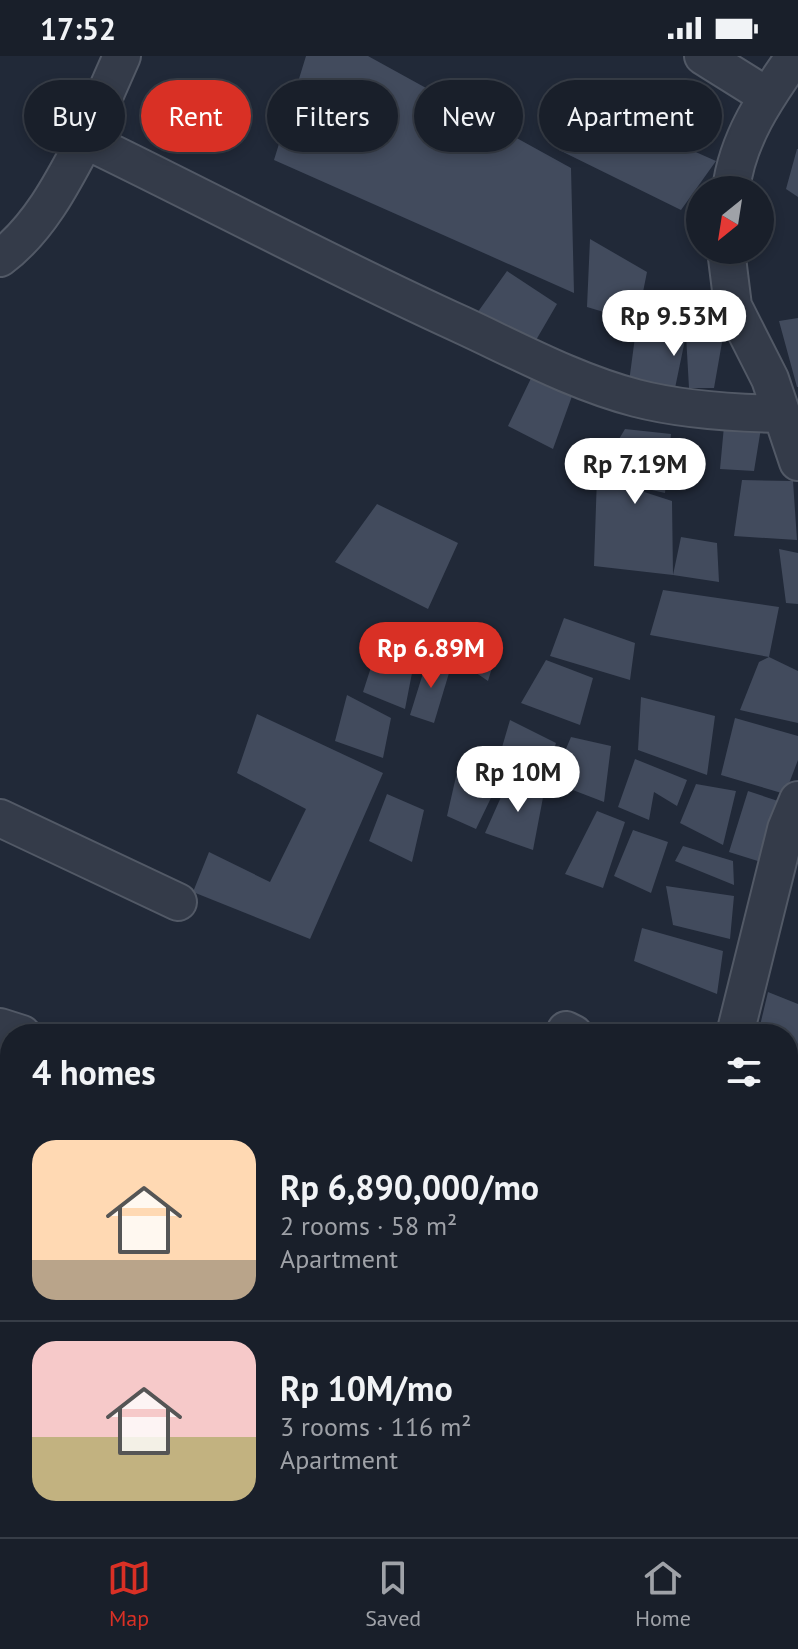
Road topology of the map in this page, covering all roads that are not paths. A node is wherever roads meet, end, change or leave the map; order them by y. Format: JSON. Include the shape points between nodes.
{"nodes":[{"id":1,"x":122,"y":56,"type":"edge"},
{"id":2,"x":703,"y":56,"type":"edge"},
{"id":3,"x":795,"y":56,"type":"edge"},
{"id":4,"x":111,"y":80,"type":"edge"},
{"id":5,"x":767,"y":96,"type":"junction"},
{"id":6,"x":79,"y":152,"type":"edge"},
{"id":7,"x":109,"y":152,"type":"edge"},
{"id":8,"x":733,"y":176,"type":"edge"},
{"id":9,"x":0,"y":258,"type":"edge"},
{"id":10,"x":728,"y":264,"type":"edge"},
{"id":11,"x":780,"y":414,"type":"junction"},
{"id":12,"x":798,"y":462,"type":"edge"},
{"id":13,"x":798,"y":800,"type":"edge"},
{"id":14,"x":0,"y":818,"type":"edge"},
{"id":15,"x":178,"y":902,"type":"dead end"},
{"id":16,"x":737,"y":1024,"type":"edge"}],
"edges":[{"from":1,"to":4,"type":"street"},
{"from":2,"to":5,"type":"street"},
{"from":3,"to":5,"type":"street"},
{"from":5,"to":8,"type":"street","via":[[748,130]]},
{"from":6,"to":9,"type":"street","via":[[30,229]]},
{"from":7,"to":11,"type":"street","via":[[381,288],[592,384],[686,407]]},
{"from":10,"to":11,"type":"street","via":[[733,306],[770,379]]},
{"from":11,"to":12,"type":"street"},
{"from":13,"to":16,"type":"street","via":[[786,829]]},
{"from":14,"to":15,"type":"street"}]}
